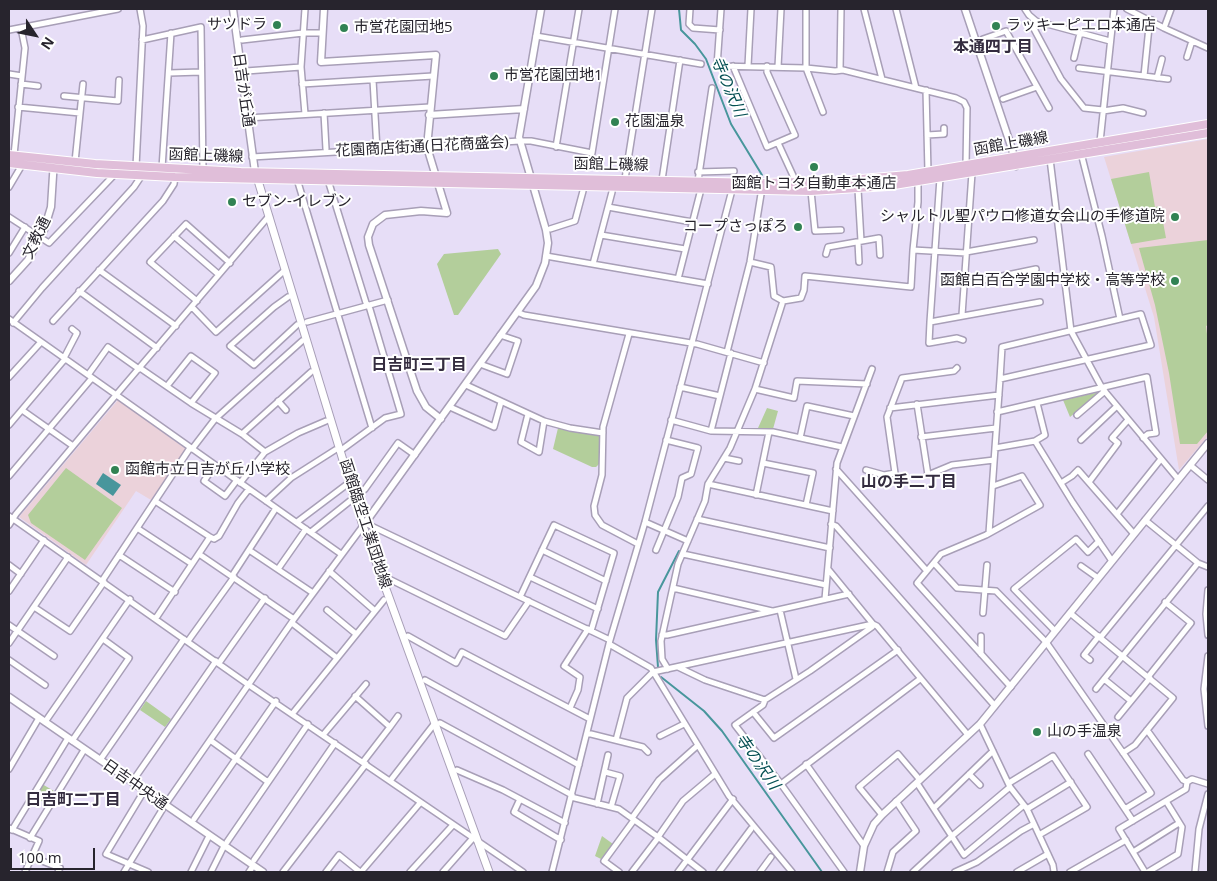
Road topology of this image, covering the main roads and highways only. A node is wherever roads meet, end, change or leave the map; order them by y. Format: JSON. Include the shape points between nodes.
{"nodes":[{"id":1,"x":1208,"y":124,"type":"edge"},
{"id":2,"x":1208,"y":132,"type":"edge"},
{"id":3,"x":11,"y":155,"type":"edge"},
{"id":4,"x":1016,"y":162,"type":"junction"},
{"id":5,"x":9,"y":163,"type":"edge"},
{"id":6,"x":54,"y":164,"type":"junction"},
{"id":7,"x":256,"y":175,"type":"junction"},
{"id":8,"x":436,"y":179,"type":"junction"},
{"id":9,"x":533,"y":182,"type":"junction"},
{"id":10,"x":699,"y":185,"type":"junction"},
{"id":11,"x":762,"y":186,"type":"junction"},
{"id":12,"x":489,"y":872,"type":"edge"}],
"edges":[{"from":1,"to":4,"type":"main road","name":"函館上磯線","via":[[1100,142]]},
{"from":2,"to":4,"type":"main road","name":"函館上磯線"},
{"from":3,"to":6,"type":"main road","name":"函館上磯線"},
{"from":4,"to":11,"type":"main road","name":"函館上磯線","via":[[966,165],[848,181]]},
{"from":4,"to":11,"type":"main road","name":"函館上磯線","via":[[972,173],[858,189],[811,191]]},
{"from":5,"to":6,"type":"main road","name":"函館上磯線"},
{"from":6,"to":7,"type":"main road","name":"函館上磯線","via":[[75,162]]},
{"from":6,"to":7,"type":"main road","name":"函館上磯線","via":[[115,174],[176,177]]},
{"from":7,"to":8,"type":"main road","name":"函館上磯線"},
{"from":7,"to":8,"type":"main road","name":"函館上磯線","via":[[328,180]]},
{"from":7,"to":12,"type":"main road","name":"函館臨空工業団地線","via":[[354,498],[438,723]]},
{"from":8,"to":9,"type":"main road","name":"函館上磯線"},
{"from":9,"to":10,"type":"main road","name":"函館上磯線"},
{"from":9,"to":10,"type":"main road","name":"函館上磯線","via":[[624,179]]},
{"from":10,"to":11,"type":"main road","name":"函館上磯線"},
{"from":10,"to":11,"type":"main road","name":"函館上磯線","via":[[732,190]]}]}
